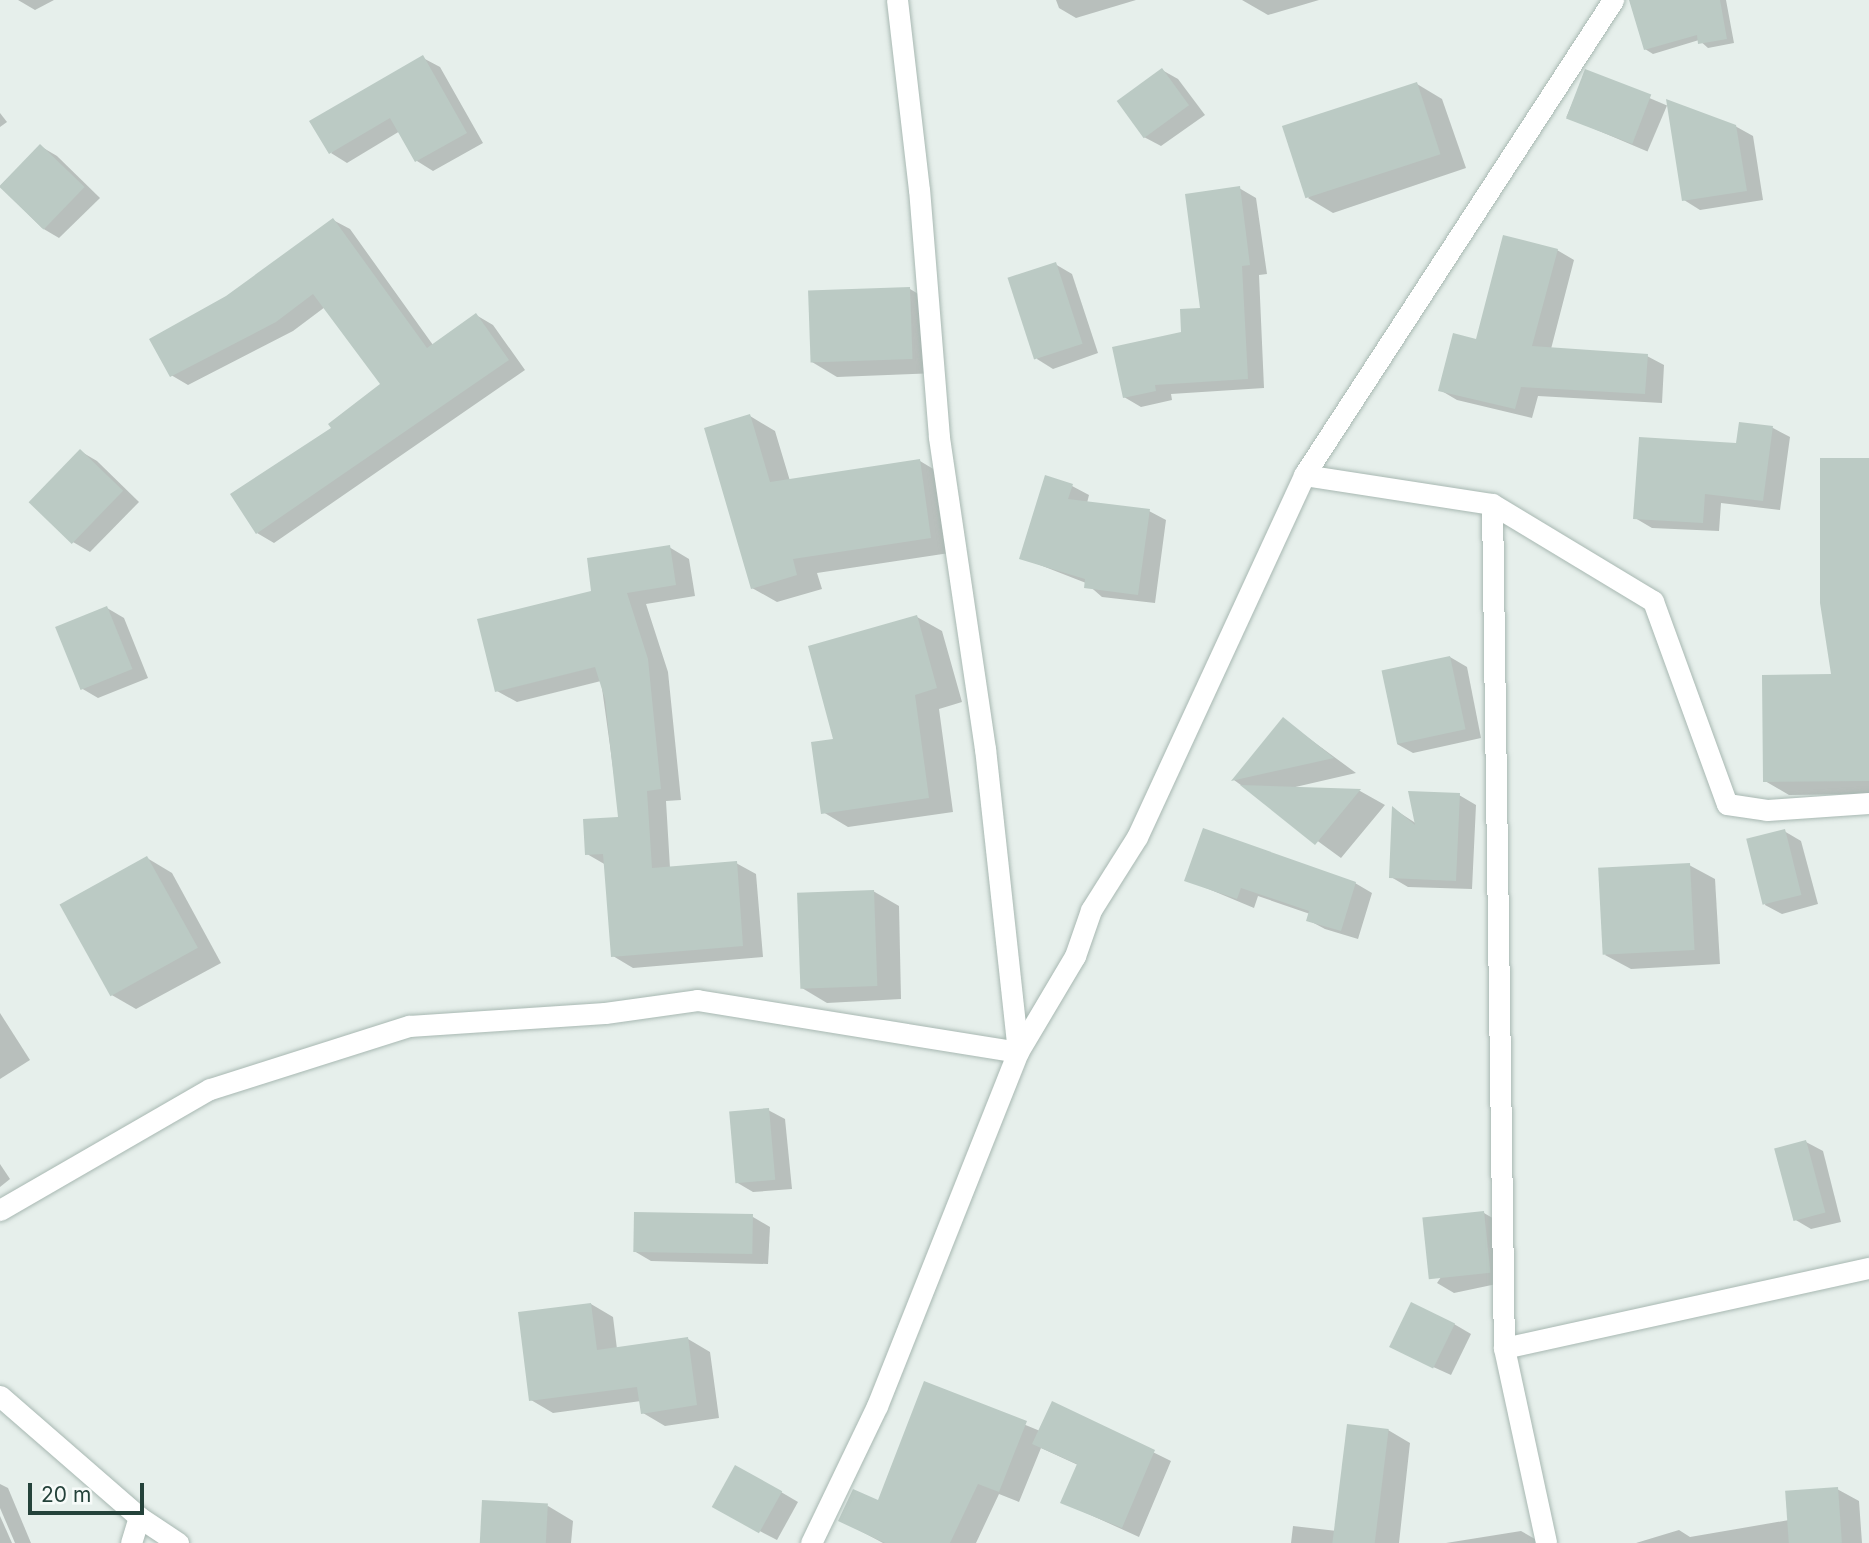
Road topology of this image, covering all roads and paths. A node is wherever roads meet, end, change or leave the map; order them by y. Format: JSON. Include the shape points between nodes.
{"nodes":[{"id":1,"x":897,"y":0,"type":"edge"},
{"id":2,"x":1613,"y":0,"type":"edge"},
{"id":3,"x":1304,"y":475,"type":"junction"},
{"id":4,"x":1492,"y":505,"type":"junction"},
{"id":5,"x":1869,"y":803,"type":"edge"},
{"id":6,"x":1018,"y":1052,"type":"junction"},
{"id":7,"x":0,"y":1210,"type":"edge"},
{"id":8,"x":1869,"y":1268,"type":"edge"},
{"id":9,"x":1504,"y":1348,"type":"junction"},
{"id":10,"x":0,"y":1396,"type":"edge"},
{"id":11,"x":139,"y":1517,"type":"junction"},
{"id":12,"x":131,"y":1543,"type":"edge"},
{"id":13,"x":178,"y":1543,"type":"edge"},
{"id":14,"x":811,"y":1543,"type":"edge"},
{"id":15,"x":1546,"y":1543,"type":"edge"}],
"edges":[{"from":1,"to":6,"type":"street","via":[[920,202],[939,437],[985,749]]},
{"from":2,"to":3,"type":"street"},
{"from":3,"to":4,"type":"street"},
{"from":3,"to":6,"type":"street","via":[[1137,837],[1091,910],[1075,956]]},
{"from":4,"to":5,"type":"street","via":[[1653,601],[1727,804],[1768,810]]},
{"from":4,"to":9,"type":"street"},
{"from":6,"to":7,"type":"street","via":[[697,1000],[605,1013],[409,1026],[210,1089]]},
{"from":6,"to":14,"type":"street","via":[[877,1406]]},
{"from":8,"to":9,"type":"street"},
{"from":9,"to":15,"type":"street"},
{"from":10,"to":11,"type":"street"},
{"from":11,"to":12,"type":"street"},
{"from":11,"to":13,"type":"street"}]}
